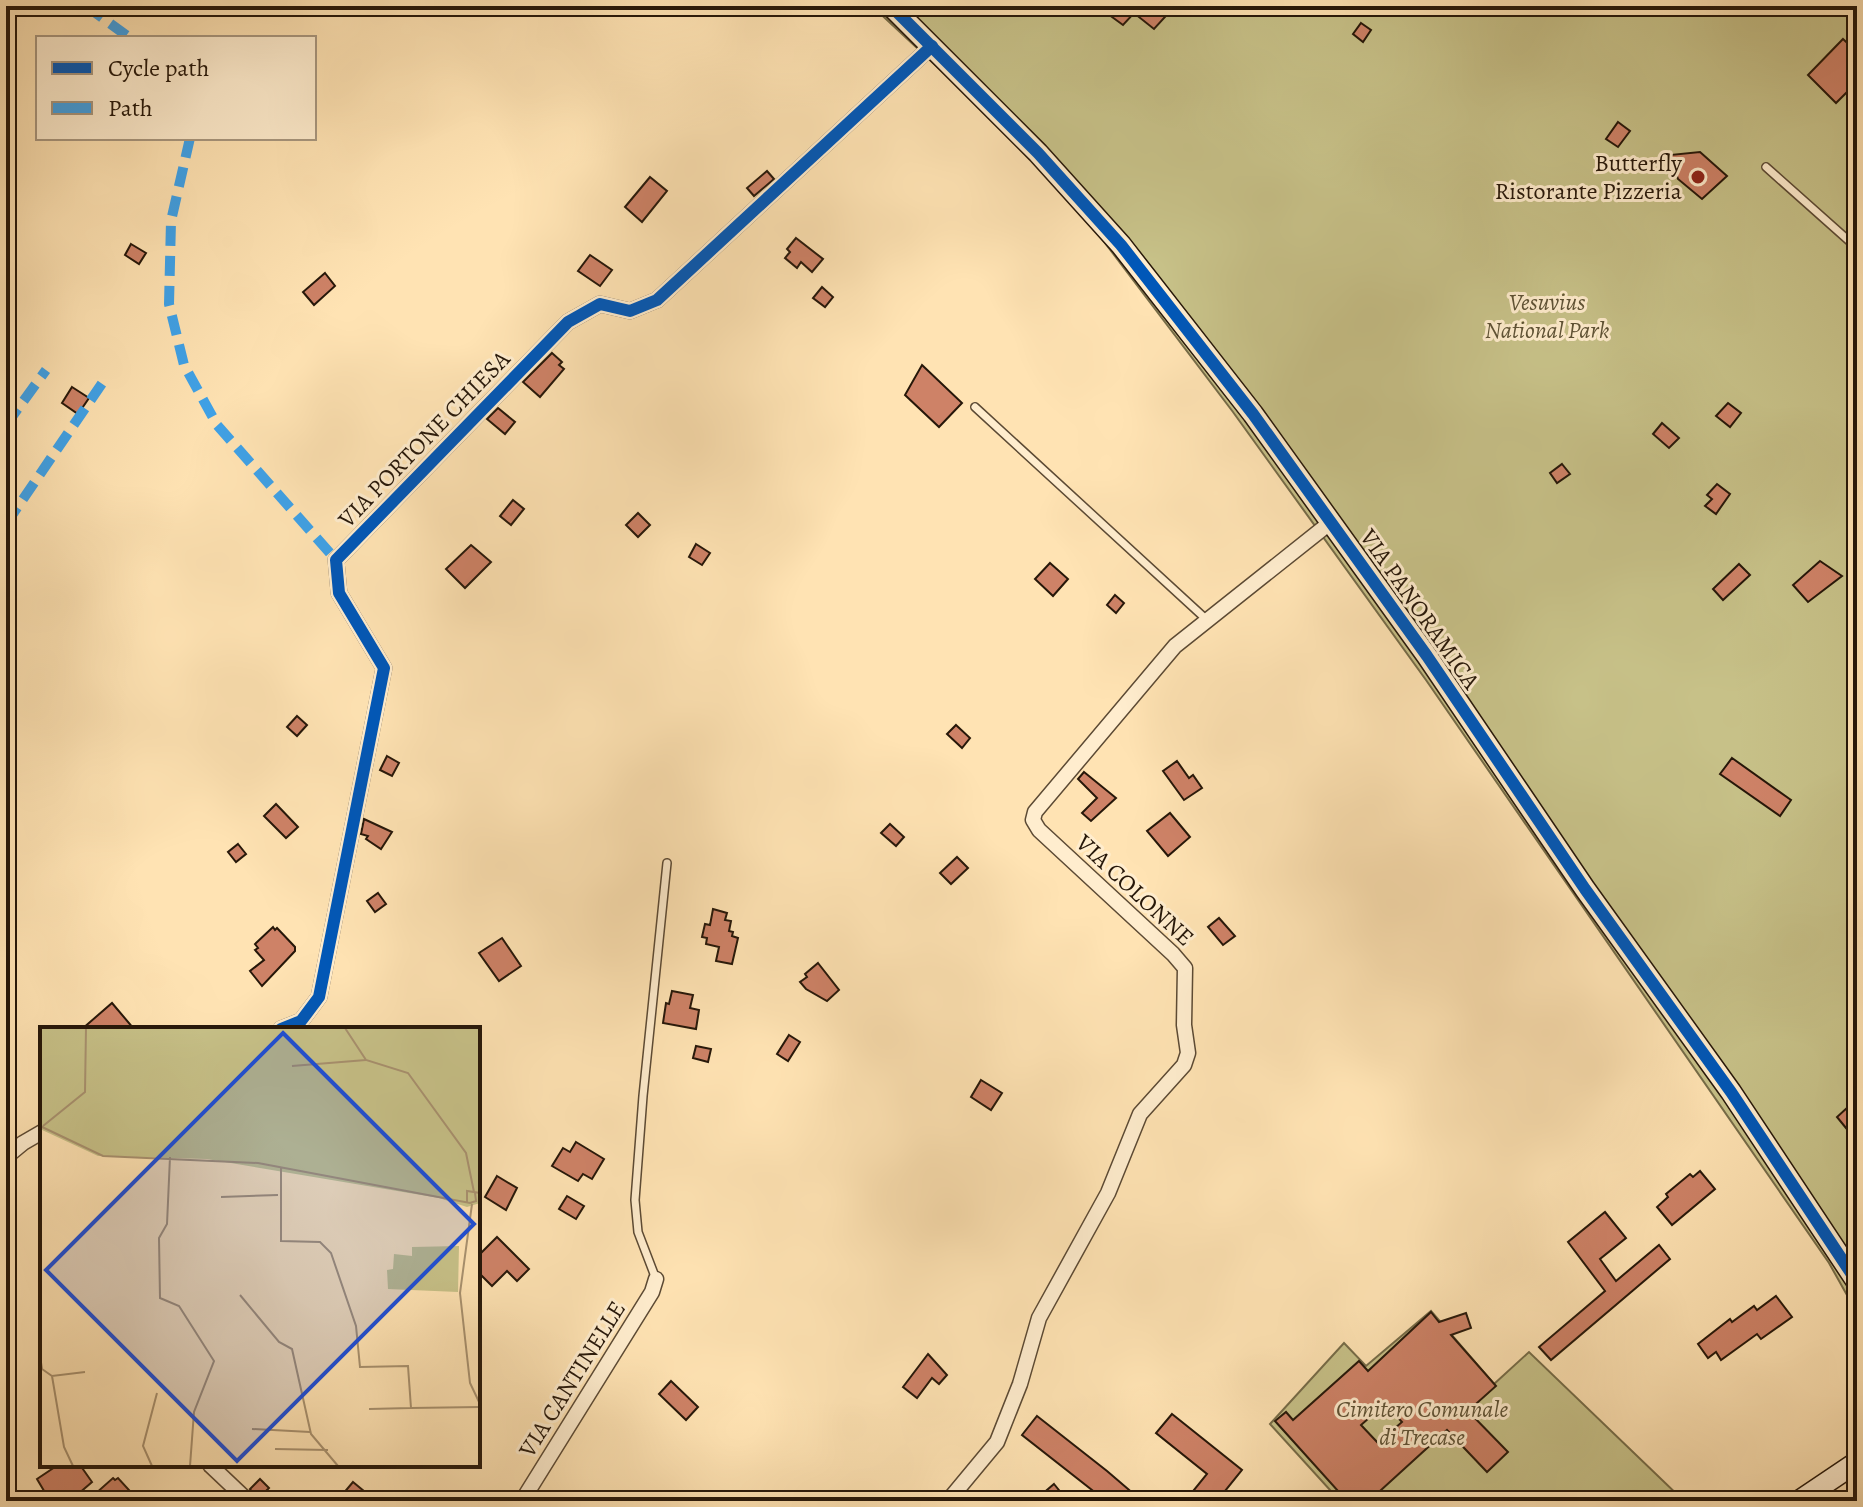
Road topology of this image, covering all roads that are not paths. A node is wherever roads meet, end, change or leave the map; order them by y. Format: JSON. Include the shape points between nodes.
{"nodes":[{"id":1,"x":891,"y":6,"type":"edge"},
{"id":2,"x":932,"y":46,"type":"junction"},
{"id":3,"x":1766,"y":167,"type":"dead end"},
{"id":4,"x":1857,"y":248,"type":"edge"},
{"id":5,"x":975,"y":407,"type":"dead end"},
{"id":6,"x":1331,"y":522,"type":"junction"},
{"id":7,"x":1207,"y":620,"type":"junction"},
{"id":8,"x":667,"y":863,"type":"dead end"},
{"id":9,"x":286,"y":1027,"type":"edge"},
{"id":10,"x":40,"y":1133,"type":"edge"},
{"id":11,"x":6,"y":1157,"type":"edge"},
{"id":12,"x":656,"y":1279,"type":"joint"},
{"id":13,"x":1857,"y":1282,"type":"edge"},
{"id":14,"x":1857,"y":1462,"type":"edge"},
{"id":15,"x":212,"y":1467,"type":"edge"},
{"id":16,"x":248,"y":1501,"type":"edge"},
{"id":17,"x":522,"y":1501,"type":"edge"},
{"id":18,"x":948,"y":1501,"type":"edge"},
{"id":19,"x":1799,"y":1501,"type":"edge"}],
"edges":[{"from":1,"to":2,"type":"street","name":"VIA PANORAMICA"},
{"from":2,"to":6,"type":"street","name":"VIA PANORAMICA","via":[[1121,245]]},
{"from":2,"to":9,"type":"street","name":"VIA PORTONE CHIESA","via":[[657,300],[630,311],[600,304],[568,322],[336,560],[339,593],[384,668],[319,997],[301,1021]]},
{"from":3,"to":4,"type":"lane"},
{"from":5,"to":7,"type":"lane"},
{"from":6,"to":7,"type":"street","name":"VIA COLONNE"},
{"from":6,"to":13,"type":"street","name":"VIA PANORAMICA","via":[[1731,1092]]},
{"from":7,"to":18,"type":"street","name":"VIA COLONNE","via":[[1164,657],[1035,812],[1039,830],[1185,968],[1188,1053],[1176,1076],[1140,1114],[1108,1193],[1039,1318],[997,1442]]},
{"from":8,"to":12,"type":"lane","via":[[635,1200],[638,1232]]},
{"from":10,"to":11,"type":"street"},
{"from":12,"to":17,"type":"street","name":"VIA CANTINELLE"},
{"from":14,"to":19,"type":"street"},
{"from":15,"to":16,"type":"street"}]}
